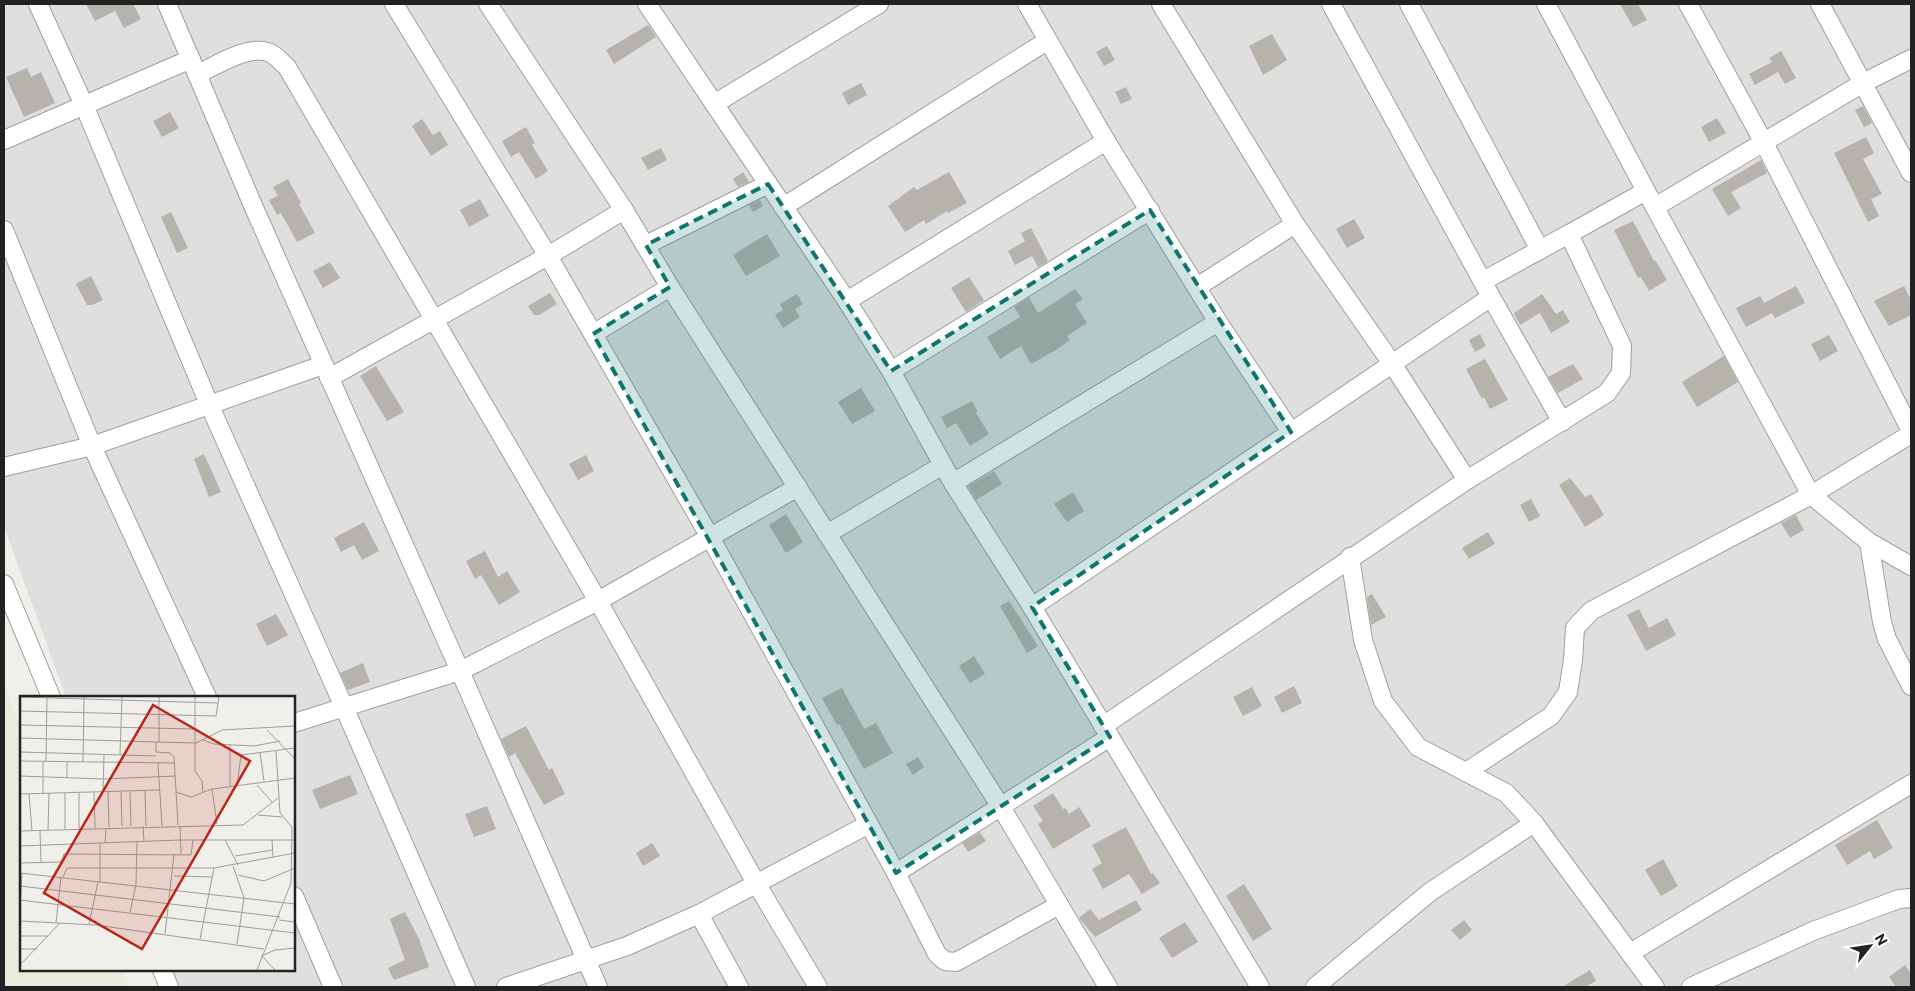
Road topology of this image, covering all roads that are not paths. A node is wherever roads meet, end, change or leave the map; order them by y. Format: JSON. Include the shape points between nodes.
{"nodes":[{"id":1,"x":38,"y":4,"type":"edge"},
{"id":2,"x":167,"y":4,"type":"edge"},
{"id":3,"x":394,"y":4,"type":"edge"},
{"id":4,"x":488,"y":4,"type":"edge"},
{"id":5,"x":647,"y":4,"type":"edge"},
{"id":6,"x":879,"y":4,"type":"edge"},
{"id":7,"x":1161,"y":4,"type":"edge"},
{"id":8,"x":1331,"y":4,"type":"edge"},
{"id":9,"x":1410,"y":4,"type":"edge"},
{"id":10,"x":1546,"y":4,"type":"edge"},
{"id":11,"x":1688,"y":4,"type":"edge"},
{"id":12,"x":1820,"y":4,"type":"edge"},
{"id":13,"x":1030,"y":5,"type":"edge"},
{"id":14,"x":1047,"y":40,"type":"junction"},
{"id":15,"x":1911,"y":59,"type":"edge"},
{"id":16,"x":194,"y":66,"type":"junction"},
{"id":17,"x":1863,"y":83,"type":"junction"},
{"id":18,"x":714,"y":104,"type":"junction"},
{"id":19,"x":84,"y":105,"type":"junction"},
{"id":20,"x":4,"y":140,"type":"edge"},
{"id":21,"x":1106,"y":141,"type":"junction"},
{"id":22,"x":1763,"y":141,"type":"junction"},
{"id":23,"x":1911,"y":173,"type":"edge"},
{"id":24,"x":768,"y":184,"type":"junction"},
{"id":25,"x":1646,"y":191,"type":"junction"},
{"id":26,"x":783,"y":206,"type":"junction"},
{"id":27,"x":1655,"y":207,"type":"junction"},
{"id":28,"x":624,"y":210,"type":"junction"},
{"id":29,"x":1150,"y":210,"type":"junction"},
{"id":30,"x":1295,"y":224,"type":"junction"},
{"id":31,"x":4,"y":230,"type":"edge"},
{"id":32,"x":1570,"y":234,"type":"junction"},
{"id":33,"x":646,"y":245,"type":"junction"},
{"id":34,"x":1540,"y":250,"type":"junction"},
{"id":35,"x":548,"y":256,"type":"junction"},
{"id":36,"x":1483,"y":281,"type":"junction"},
{"id":37,"x":670,"y":287,"type":"junction"},
{"id":38,"x":1197,"y":287,"type":"junction"},
{"id":39,"x":1491,"y":297,"type":"junction"},
{"id":40,"x":847,"y":301,"type":"junction"},
{"id":41,"x":434,"y":320,"type":"junction"},
{"id":42,"x":1218,"y":322,"type":"junction"},
{"id":43,"x":593,"y":334,"type":"junction"},
{"id":44,"x":1392,"y":364,"type":"junction"},
{"id":45,"x":891,"y":371,"type":"junction"},
{"id":46,"x":326,"y":372,"type":"junction"},
{"id":47,"x":209,"y":404,"type":"junction"},
{"id":48,"x":1562,"y":422,"type":"junction"},
{"id":49,"x":1291,"y":432,"type":"junction"},
{"id":50,"x":1911,"y":433,"type":"edge"},
{"id":51,"x":92,"y":446,"type":"junction"},
{"id":52,"x":943,"y":465,"type":"junction"},
{"id":53,"x":4,"y":467,"type":"edge"},
{"id":54,"x":1467,"y":480,"type":"junction"},
{"id":55,"x":953,"y":483,"type":"junction"},
{"id":56,"x":798,"y":487,"type":"junction"},
{"id":57,"x":1811,"y":495,"type":"junction"},
{"id":58,"x":827,"y":534,"type":"junction"},
{"id":59,"x":710,"y":537,"type":"junction"},
{"id":60,"x":1869,"y":542,"type":"junction"},
{"id":61,"x":1350,"y":557,"type":"junction"},
{"id":62,"x":1911,"y":566,"type":"edge"},
{"id":63,"x":4,"y":584,"type":"edge"},
{"id":64,"x":598,"y":601,"type":"junction"},
{"id":65,"x":1032,"y":606,"type":"junction"},
{"id":66,"x":460,"y":670,"type":"junction"},
{"id":67,"x":1911,"y":686,"type":"edge"},
{"id":68,"x":50,"y":696,"type":"edge"},
{"id":69,"x":207,"y":696,"type":"edge"},
{"id":70,"x":344,"y":707,"type":"junction"},
{"id":71,"x":295,"y":723,"type":"edge"},
{"id":72,"x":1107,"y":731,"type":"junction"},
{"id":73,"x":1466,"y":772,"type":"junction"},
{"id":74,"x":1911,"y":784,"type":"edge"},
{"id":75,"x":1001,"y":807,"type":"junction"},
{"id":76,"x":1534,"y":823,"type":"junction"},
{"id":77,"x":869,"y":824,"type":"junction"},
{"id":78,"x":896,"y":873,"type":"junction"},
{"id":79,"x":756,"y":883,"type":"junction"},
{"id":80,"x":295,"y":898,"type":"edge"},
{"id":81,"x":1911,"y":898,"type":"edge"},
{"id":82,"x":1059,"y":905,"type":"junction"},
{"id":83,"x":699,"y":914,"type":"junction"},
{"id":84,"x":1630,"y":953,"type":"junction"},
{"id":85,"x":586,"y":962,"type":"junction"},
{"id":86,"x":162,"y":971,"type":"edge"},
{"id":87,"x":169,"y":987,"type":"edge"},
{"id":88,"x":333,"y":987,"type":"edge"},
{"id":89,"x":466,"y":987,"type":"edge"},
{"id":90,"x":506,"y":987,"type":"edge"},
{"id":91,"x":598,"y":987,"type":"edge"},
{"id":92,"x":739,"y":987,"type":"edge"},
{"id":93,"x":818,"y":987,"type":"edge"},
{"id":94,"x":1108,"y":987,"type":"edge"},
{"id":95,"x":1260,"y":987,"type":"edge"},
{"id":96,"x":1315,"y":987,"type":"edge"},
{"id":97,"x":1655,"y":987,"type":"edge"},
{"id":98,"x":1691,"y":987,"type":"edge"}],
"edges":[{"from":1,"to":19,"type":"street"},
{"from":2,"to":16,"type":"street"},
{"from":3,"to":35,"type":"street"},
{"from":4,"to":28,"type":"street"},
{"from":5,"to":18,"type":"street"},
{"from":6,"to":18,"type":"street"},
{"from":7,"to":30,"type":"street"},
{"from":8,"to":36,"type":"street"},
{"from":9,"to":34,"type":"street"},
{"from":10,"to":25,"type":"street"},
{"from":11,"to":22,"type":"street"},
{"from":12,"to":17,"type":"street"},
{"from":13,"to":14,"type":"street"},
{"from":14,"to":21,"type":"street"},
{"from":14,"to":26,"type":"street"},
{"from":15,"to":17,"type":"street"},
{"from":16,"to":19,"type":"street"},
{"from":16,"to":41,"type":"street","via":[[258,51],[272,53],[287,67]]},
{"from":16,"to":46,"type":"street"},
{"from":17,"to":22,"type":"street"},
{"from":17,"to":23,"type":"street"},
{"from":18,"to":24,"type":"street"},
{"from":19,"to":20,"type":"street"},
{"from":19,"to":47,"type":"street"},
{"from":21,"to":29,"type":"street"},
{"from":21,"to":40,"type":"street"},
{"from":22,"to":27,"type":"street"},
{"from":22,"to":50,"type":"street"},
{"from":24,"to":26,"type":"street"},
{"from":24,"to":33,"type":"street"},
{"from":25,"to":27,"type":"street"},
{"from":25,"to":32,"type":"street"},
{"from":26,"to":40,"type":"street"},
{"from":27,"to":57,"type":"street"},
{"from":28,"to":33,"type":"street"},
{"from":28,"to":35,"type":"street"},
{"from":29,"to":38,"type":"street"},
{"from":29,"to":45,"type":"street"},
{"from":30,"to":38,"type":"street"},
{"from":30,"to":44,"type":"street"},
{"from":31,"to":51,"type":"street"},
{"from":32,"to":34,"type":"street"},
{"from":32,"to":48,"type":"street","via":[[1622,346],[1621,373],[1607,393]]},
{"from":33,"to":37,"type":"street"},
{"from":34,"to":36,"type":"street"},
{"from":35,"to":41,"type":"street"},
{"from":35,"to":43,"type":"street"},
{"from":36,"to":39,"type":"street"},
{"from":37,"to":43,"type":"street"},
{"from":37,"to":56,"type":"street"},
{"from":38,"to":42,"type":"street"},
{"from":39,"to":44,"type":"street"},
{"from":39,"to":48,"type":"street"},
{"from":40,"to":45,"type":"street"},
{"from":41,"to":46,"type":"street"},
{"from":41,"to":64,"type":"street"},
{"from":42,"to":49,"type":"street"},
{"from":42,"to":55,"type":"street"},
{"from":43,"to":59,"type":"street"},
{"from":44,"to":49,"type":"street"},
{"from":44,"to":54,"type":"street"},
{"from":45,"to":52,"type":"street"},
{"from":46,"to":47,"type":"street"},
{"from":46,"to":66,"type":"street"},
{"from":47,"to":51,"type":"street"},
{"from":47,"to":70,"type":"street"},
{"from":48,"to":54,"type":"street"},
{"from":49,"to":65,"type":"street"},
{"from":50,"to":57,"type":"street"},
{"from":51,"to":53,"type":"street"},
{"from":51,"to":69,"type":"street"},
{"from":52,"to":55,"type":"street"},
{"from":52,"to":58,"type":"street"},
{"from":54,"to":61,"type":"street"},
{"from":55,"to":65,"type":"street"},
{"from":56,"to":58,"type":"street"},
{"from":56,"to":59,"type":"street"},
{"from":57,"to":60,"type":"street"},
{"from":57,"to":73,"type":"street","via":[[1591,611],[1575,628],[1568,692],[1551,716]]},
{"from":58,"to":75,"type":"street"},
{"from":59,"to":64,"type":"street"},
{"from":59,"to":77,"type":"street"},
{"from":60,"to":62,"type":"street"},
{"from":60,"to":67,"type":"street","via":[[1886,639]]},
{"from":61,"to":72,"type":"street"},
{"from":61,"to":73,"type":"street","via":[[1363,640],[1383,701],[1418,747]]},
{"from":63,"to":68,"type":"street"},
{"from":64,"to":66,"type":"street"},
{"from":64,"to":79,"type":"street"},
{"from":65,"to":72,"type":"street"},
{"from":66,"to":70,"type":"street"},
{"from":66,"to":85,"type":"street"},
{"from":70,"to":71,"type":"street"},
{"from":70,"to":89,"type":"street"},
{"from":72,"to":75,"type":"street"},
{"from":72,"to":95,"type":"street"},
{"from":73,"to":76,"type":"street","via":[[1506,793]]},
{"from":74,"to":84,"type":"street"},
{"from":75,"to":78,"type":"street"},
{"from":75,"to":82,"type":"street"},
{"from":76,"to":84,"type":"street"},
{"from":76,"to":96,"type":"street","via":[[1430,892]]},
{"from":77,"to":78,"type":"street"},
{"from":77,"to":79,"type":"street"},
{"from":78,"to":82,"type":"street","via":[[937,954],[945,961],[956,962]]},
{"from":79,"to":83,"type":"street"},
{"from":79,"to":93,"type":"street"},
{"from":80,"to":88,"type":"street"},
{"from":81,"to":98,"type":"street","via":[[1899,898],[1813,932]]},
{"from":82,"to":94,"type":"street"},
{"from":83,"to":85,"type":"street"},
{"from":83,"to":92,"type":"street"},
{"from":84,"to":97,"type":"street"},
{"from":85,"to":90,"type":"street"},
{"from":85,"to":91,"type":"street"},
{"from":86,"to":87,"type":"street"}]}
